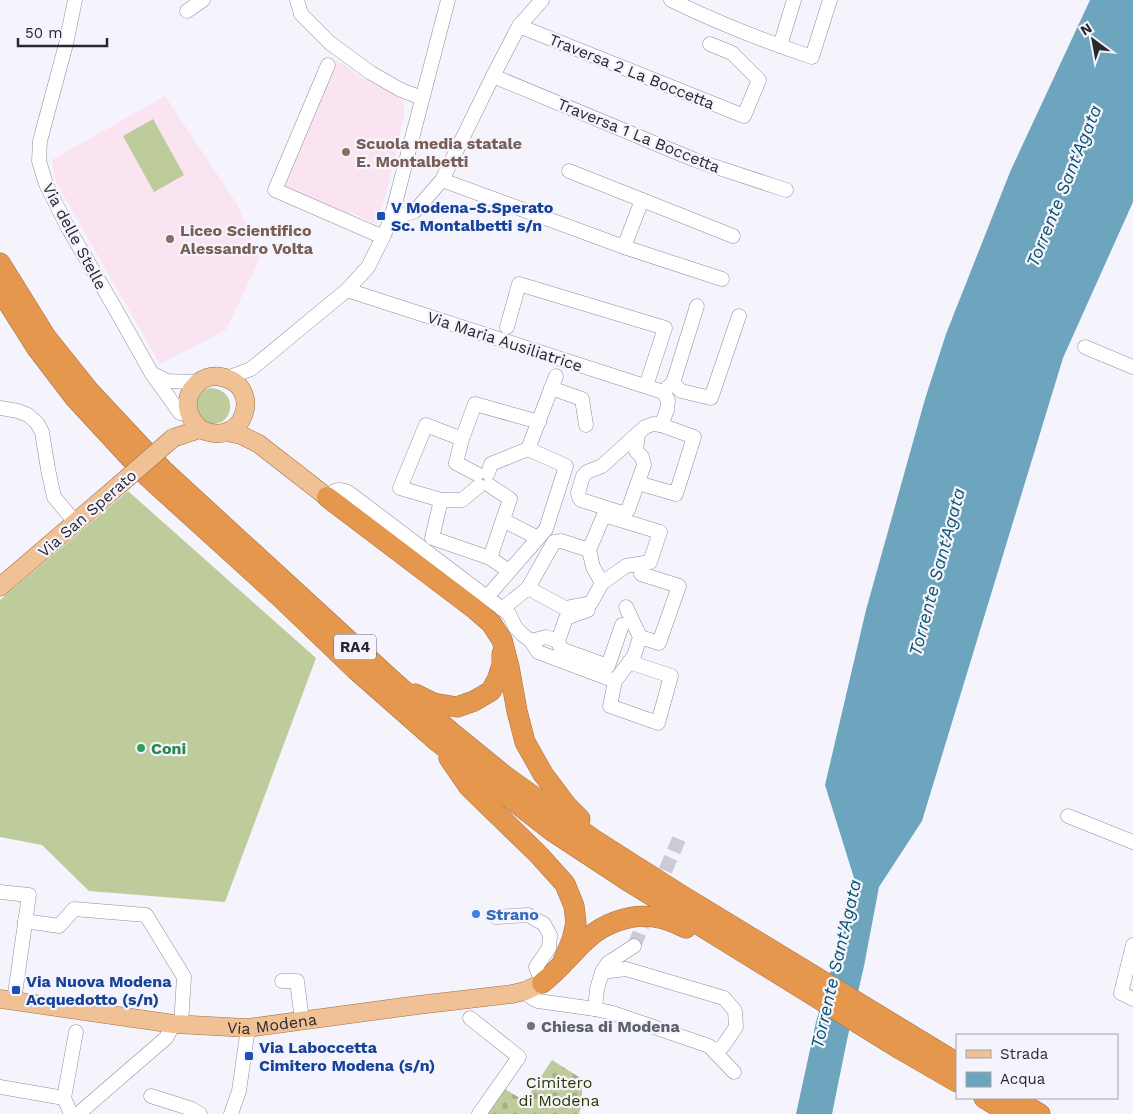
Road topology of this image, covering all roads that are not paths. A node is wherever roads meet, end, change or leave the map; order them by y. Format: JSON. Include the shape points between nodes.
{"nodes":[{"id":1,"x":75,"y":0,"type":"edge"},
{"id":2,"x":203,"y":0,"type":"edge"},
{"id":3,"x":297,"y":0,"type":"edge"},
{"id":4,"x":448,"y":0,"type":"edge"},
{"id":5,"x":542,"y":0,"type":"edge"},
{"id":6,"x":671,"y":0,"type":"edge"},
{"id":7,"x":794,"y":0,"type":"edge"},
{"id":8,"x":830,"y":0,"type":"edge"},
{"id":9,"x":187,"y":11,"type":"dead end"},
{"id":10,"x":519,"y":26,"type":"junction"},
{"id":11,"x":710,"y":44,"type":"dead end"},
{"id":12,"x":780,"y":46,"type":"junction"},
{"id":13,"x":328,"y":65,"type":"dead end"},
{"id":14,"x":493,"y":76,"type":"junction"},
{"id":15,"x":422,"y":98,"type":"junction"},
{"id":16,"x":569,"y":171,"type":"dead end"},
{"id":17,"x":442,"y":180,"type":"junction"},
{"id":18,"x":786,"y":190,"type":"dead end"},
{"id":19,"x":642,"y":200,"type":"junction"},
{"id":20,"x":391,"y":218,"type":"junction"},
{"id":21,"x":734,"y":236,"type":"dead end"},
{"id":22,"x":383,"y":237,"type":"junction"},
{"id":23,"x":624,"y":247,"type":"junction"},
{"id":24,"x":0,"y":263,"type":"edge"},
{"id":25,"x":722,"y":279,"type":"dead end"},
{"id":26,"x":0,"y":290,"type":"edge"},
{"id":27,"x":346,"y":290,"type":"junction"},
{"id":28,"x":697,"y":306,"type":"dead end"},
{"id":29,"x":739,"y":316,"type":"dead end"},
{"id":30,"x":507,"y":327,"type":"dead end"},
{"id":31,"x":1086,"y":347,"type":"dead end"},
{"id":32,"x":1133,"y":367,"type":"edge"},
{"id":33,"x":250,"y":369,"type":"junction"},
{"id":34,"x":152,"y":374,"type":"junction"},
{"id":35,"x":227,"y":378,"type":"junction"},
{"id":36,"x":200,"y":381,"type":"junction"},
{"id":37,"x":646,"y":386,"type":"junction"},
{"id":38,"x":668,"y":387,"type":"junction"},
{"id":39,"x":243,"y":394,"type":"junction"},
{"id":40,"x":0,"y":408,"type":"edge"},
{"id":41,"x":189,"y":414,"type":"junction"},
{"id":42,"x":244,"y":414,"type":"junction"},
{"id":43,"x":539,"y":422,"type":"junction"},
{"id":44,"x":586,"y":425,"type":"dead end"},
{"id":45,"x":661,"y":425,"type":"junction"},
{"id":46,"x":200,"y":429,"type":"junction"},
{"id":47,"x":226,"y":432,"type":"junction"},
{"id":48,"x":638,"y":434,"type":"junction"},
{"id":49,"x":173,"y":438,"type":"junction"},
{"id":50,"x":462,"y":439,"type":"junction"},
{"id":51,"x":259,"y":444,"type":"junction"},
{"id":52,"x":528,"y":449,"type":"junction"},
{"id":53,"x":483,"y":480,"type":"junction"},
{"id":54,"x":638,"y":483,"type":"junction"},
{"id":55,"x":327,"y":497,"type":"junction"},
{"id":56,"x":441,"y":500,"type":"junction"},
{"id":57,"x":503,"y":520,"type":"junction"},
{"id":58,"x":76,"y":522,"type":"junction"},
{"id":59,"x":538,"y":538,"type":"junction"},
{"id":60,"x":589,"y":550,"type":"junction"},
{"id":61,"x":490,"y":558,"type":"junction"},
{"id":62,"x":509,"y":571,"type":"junction"},
{"id":63,"x":641,"y":574,"type":"dead end"},
{"id":64,"x":602,"y":583,"type":"junction"},
{"id":65,"x":0,"y":587,"type":"edge"},
{"id":66,"x":528,"y":588,"type":"junction"},
{"id":67,"x":486,"y":597,"type":"junction"},
{"id":68,"x":597,"y":606,"type":"dead end"},
{"id":69,"x":626,"y":607,"type":"dead end"},
{"id":70,"x":502,"y":609,"type":"junction"},
{"id":71,"x":622,"y":625,"type":"dead end"},
{"id":72,"x":640,"y":637,"type":"junction"},
{"id":73,"x":502,"y":640,"type":"junction"},
{"id":74,"x":531,"y":641,"type":"junction"},
{"id":75,"x":558,"y":641,"type":"junction"},
{"id":76,"x":629,"y":662,"type":"junction"},
{"id":77,"x":615,"y":681,"type":"junction"},
{"id":78,"x":395,"y":684,"type":"junction"},
{"id":79,"x":438,"y":742,"type":"junction"},
{"id":80,"x":1068,"y":816,"type":"dead end"},
{"id":81,"x":593,"y":839,"type":"junction"},
{"id":82,"x":1133,"y":842,"type":"edge"},
{"id":83,"x":0,"y":892,"type":"edge"},
{"id":84,"x":496,"y":917,"type":"dead end"},
{"id":85,"x":25,"y":921,"type":"junction"},
{"id":86,"x":706,"y":929,"type":"junction"},
{"id":87,"x":1133,"y":945,"type":"edge"},
{"id":88,"x":634,"y":946,"type":"tunnel mouth"},
{"id":89,"x":775,"y":961,"type":"junction"},
{"id":90,"x":561,"y":966,"type":"junction"},
{"id":91,"x":602,"y":972,"type":"junction"},
{"id":92,"x":282,"y":981,"type":"dead end"},
{"id":93,"x":533,"y":987,"type":"junction"},
{"id":94,"x":1133,"y":999,"type":"edge"},
{"id":95,"x":7,"y":1000,"type":"edge"},
{"id":96,"x":595,"y":1009,"type":"junction"},
{"id":97,"x":470,"y":1018,"type":"dead end"},
{"id":98,"x":302,"y":1020,"type":"junction"},
{"id":99,"x":177,"y":1024,"type":"junction"},
{"id":100,"x":248,"y":1028,"type":"junction"},
{"id":101,"x":76,"y":1032,"type":"dead end"},
{"id":102,"x":905,"y":1042,"type":"junction"},
{"id":103,"x":716,"y":1052,"type":"junction"},
{"id":104,"x":956,"y":1063,"type":"edge"},
{"id":105,"x":734,"y":1072,"type":"dead end"},
{"id":106,"x":956,"y":1081,"type":"edge"},
{"id":107,"x":0,"y":1088,"type":"edge"},
{"id":108,"x":151,"y":1096,"type":"dead end"},
{"id":109,"x":64,"y":1098,"type":"junction"},
{"id":110,"x":986,"y":1099,"type":"edge"},
{"id":111,"x":1015,"y":1099,"type":"edge"},
{"id":112,"x":70,"y":1114,"type":"edge"},
{"id":113,"x":78,"y":1114,"type":"edge"},
{"id":114,"x":200,"y":1114,"type":"edge"},
{"id":115,"x":230,"y":1114,"type":"edge"},
{"id":116,"x":479,"y":1114,"type":"edge"},
{"id":117,"x":1010,"y":1114,"type":"edge"},
{"id":118,"x":1040,"y":1114,"type":"edge"}],
"edges":[{"from":1,"to":34,"type":"street","name":"Via delle Stelle","via":[[40,142],[39,162],[67,226]]},
{"from":2,"to":9,"type":"street"},
{"from":3,"to":15,"type":"street","via":[[301,14],[330,43],[371,73]]},
{"from":4,"to":15,"type":"street"},
{"from":5,"to":10,"type":"street"},
{"from":6,"to":12,"type":"street"},
{"from":7,"to":12,"type":"street"},
{"from":8,"to":12,"type":"street","via":[[812,57]]},
{"from":10,"to":11,"type":"street","name":"Traversa 2 La Boccetta","via":[[744,116],[759,80],[732,53]]},
{"from":10,"to":14,"type":"street"},
{"from":13,"to":22,"type":"street","via":[[275,190]]},
{"from":14,"to":17,"type":"street"},
{"from":14,"to":18,"type":"street","name":"Traversa 1 La Boccetta","via":[[695,160]]},
{"from":15,"to":20,"type":"street"},
{"from":16,"to":19,"type":"street"},
{"from":17,"to":20,"type":"street","via":[[416,211]]},
{"from":17,"to":23,"type":"street"},
{"from":19,"to":21,"type":"street"},
{"from":19,"to":23,"type":"street"},
{"from":20,"to":22,"type":"street"},
{"from":22,"to":27,"type":"street","via":[[368,267]]},
{"from":23,"to":25,"type":"street"},
{"from":24,"to":78,"type":"highway","number":"RA4","via":[[46,337],[90,392],[163,470]]},
{"from":26,"to":79,"type":"highway","number":"RA4","via":[[36,347],[75,398],[148,477]]},
{"from":27,"to":33,"type":"street"},
{"from":27,"to":37,"type":"street","name":"Via Maria Ausiliatrice"},
{"from":28,"to":38,"type":"street"},
{"from":29,"to":38,"type":"street","name":"Via Maria Ausiliatrice","via":[[711,398]]},
{"from":30,"to":37,"type":"street","via":[[519,284],[665,328]]},
{"from":31,"to":32,"type":"street"},
{"from":33,"to":35,"type":"street"},
{"from":33,"to":39,"type":"street"},
{"from":34,"to":36,"type":"street","via":[[167,381]]},
{"from":34,"to":41,"type":"street","name":"Via delle Stelle","via":[[180,413]]},
{"from":35,"to":36,"type":"main road","via":[[208,377]]},
{"from":35,"to":39,"type":"main road"},
{"from":36,"to":41,"type":"main road","via":[[189,396]]},
{"from":37,"to":38,"type":"street","name":"Via Maria Ausiliatrice"},
{"from":38,"to":45,"type":"street","via":[[667,410]]},
{"from":39,"to":42,"type":"main road"},
{"from":40,"to":58,"type":"street","via":[[18,411],[37,422],[42,432],[54,497]]},
{"from":41,"to":46,"type":"main road"},
{"from":41,"to":49,"type":"main road"},
{"from":42,"to":47,"type":"main road","via":[[234,428]]},
{"from":42,"to":51,"type":"main road"},
{"from":43,"to":44,"type":"street","via":[[553,382],[582,399]]},
{"from":43,"to":50,"type":"street","via":[[475,404]]},
{"from":43,"to":52,"type":"street"},
{"from":45,"to":48,"type":"street","via":[[645,427]]},
{"from":45,"to":54,"type":"street","via":[[694,437],[676,494]]},
{"from":46,"to":47,"type":"main road","via":[[208,433]]},
{"from":46,"to":49,"type":"main road"},
{"from":47,"to":51,"type":"main road"},
{"from":48,"to":54,"type":"street","via":[[636,451],[644,465]]},
{"from":48,"to":54,"type":"street","via":[[602,466],[583,476],[578,497],[622,513],[628,510]]},
{"from":49,"to":58,"type":"main road","name":"Via San Sperato","bridge":true},
{"from":50,"to":53,"type":"street","via":[[456,463]]},
{"from":50,"to":56,"type":"street","via":[[426,425],[400,488]]},
{"from":51,"to":55,"type":"main road"},
{"from":52,"to":53,"type":"street","via":[[491,464]]},
{"from":52,"to":59,"type":"street","via":[[566,466],[546,528]]},
{"from":53,"to":56,"type":"street","via":[[462,500]]},
{"from":53,"to":57,"type":"street","via":[[510,499]]},
{"from":55,"to":67,"type":"street","via":[[335,490],[348,492]]},
{"from":55,"to":73,"type":"highway","via":[[476,610],[491,623]]},
{"from":56,"to":61,"type":"street","via":[[432,538]]},
{"from":57,"to":59,"type":"street"},
{"from":57,"to":61,"type":"street"},
{"from":58,"to":65,"type":"main road","name":"Via San Sperato"},
{"from":59,"to":62,"type":"street"},
{"from":60,"to":64,"type":"street","via":[[592,567]]},
{"from":60,"to":64,"type":"street","via":[[604,515],[660,532],[650,562],[626,566]]},
{"from":60,"to":66,"type":"street","via":[[561,541],[554,542]]},
{"from":61,"to":62,"type":"street"},
{"from":62,"to":67,"type":"street"},
{"from":63,"to":72,"type":"street","via":[[679,586],[659,643]]},
{"from":64,"to":66,"type":"street","via":[[591,603],[565,608]]},
{"from":66,"to":70,"type":"street"},
{"from":67,"to":70,"type":"street"},
{"from":68,"to":75,"type":"street","via":[[566,618]]},
{"from":69,"to":72,"type":"street"},
{"from":70,"to":74,"type":"street"},
{"from":71,"to":75,"type":"street","via":[[608,666],[561,649]]},
{"from":72,"to":76,"type":"street"},
{"from":73,"to":78,"type":"highway","via":[[502,665],[497,680],[491,691],[474,701],[457,707],[433,703]]},
{"from":73,"to":81,"type":"highway","via":[[525,742],[543,774],[567,806],[586,824]]},
{"from":74,"to":75,"type":"street","via":[[546,637]]},
{"from":74,"to":77,"type":"street","via":[[538,652]]},
{"from":76,"to":77,"type":"street"},
{"from":76,"to":77,"type":"street","via":[[671,676],[658,722],[610,706]]},
{"from":78,"to":81,"type":"highway","number":"RA4","via":[[505,776]]},
{"from":79,"to":86,"type":"highway","number":"RA4","via":[[552,831]]},
{"from":79,"to":90,"type":"highway","via":[[469,787],[565,884],[574,906],[576,923]]},
{"from":80,"to":82,"type":"street"},
{"from":81,"to":89,"type":"highway","number":"RA4"},
{"from":83,"to":85,"type":"street","via":[[29,895]]},
{"from":84,"to":93,"type":"street","via":[[528,914],[544,924],[550,935],[549,948],[536,967]]},
{"from":85,"to":95,"type":"street"},
{"from":85,"to":99,"type":"street","via":[[59,926],[74,909],[146,915],[184,977]]},
{"from":86,"to":89,"type":"highway","number":"RA4"},
{"from":86,"to":90,"type":"highway","via":[[688,928],[652,916],[619,921],[586,939]]},
{"from":87,"to":94,"type":"street","via":[[1121,993]]},
{"from":88,"to":91,"type":"street","via":[[608,962]]},
{"from":89,"to":102,"type":"highway","number":"RA4"},
{"from":90,"to":93,"type":"highway"},
{"from":91,"to":96,"type":"street"},
{"from":91,"to":103,"type":"street","via":[[626,969],[724,998],[735,1011],[736,1027]]},
{"from":92,"to":98,"type":"street","via":[[298,981]]},
{"from":93,"to":96,"type":"street","via":[[532,998],[538,1001]]},
{"from":93,"to":98,"type":"main road","name":"Via Modena","via":[[512,994]]},
{"from":95,"to":99,"type":"main road","name":"Via Modena"},
{"from":96,"to":103,"type":"street","via":[[709,1046]]},
{"from":97,"to":116,"type":"street","via":[[519,1057]]},
{"from":98,"to":100,"type":"main road","name":"Via Modena"},
{"from":99,"to":100,"type":"main road","name":"Via Modena"},
{"from":99,"to":113,"type":"street","via":[[166,1038]]},
{"from":100,"to":115,"type":"street","via":[[239,1091]]},
{"from":101,"to":109,"type":"street"},
{"from":102,"to":104,"type":"highway","number":"RA4"},
{"from":102,"to":106,"type":"highway","number":"RA4"},
{"from":103,"to":105,"type":"street"},
{"from":107,"to":109,"type":"street"},
{"from":108,"to":114,"type":"street"},
{"from":109,"to":112,"type":"street"},
{"from":110,"to":117,"type":"highway"},
{"from":111,"to":118,"type":"highway"}]}
